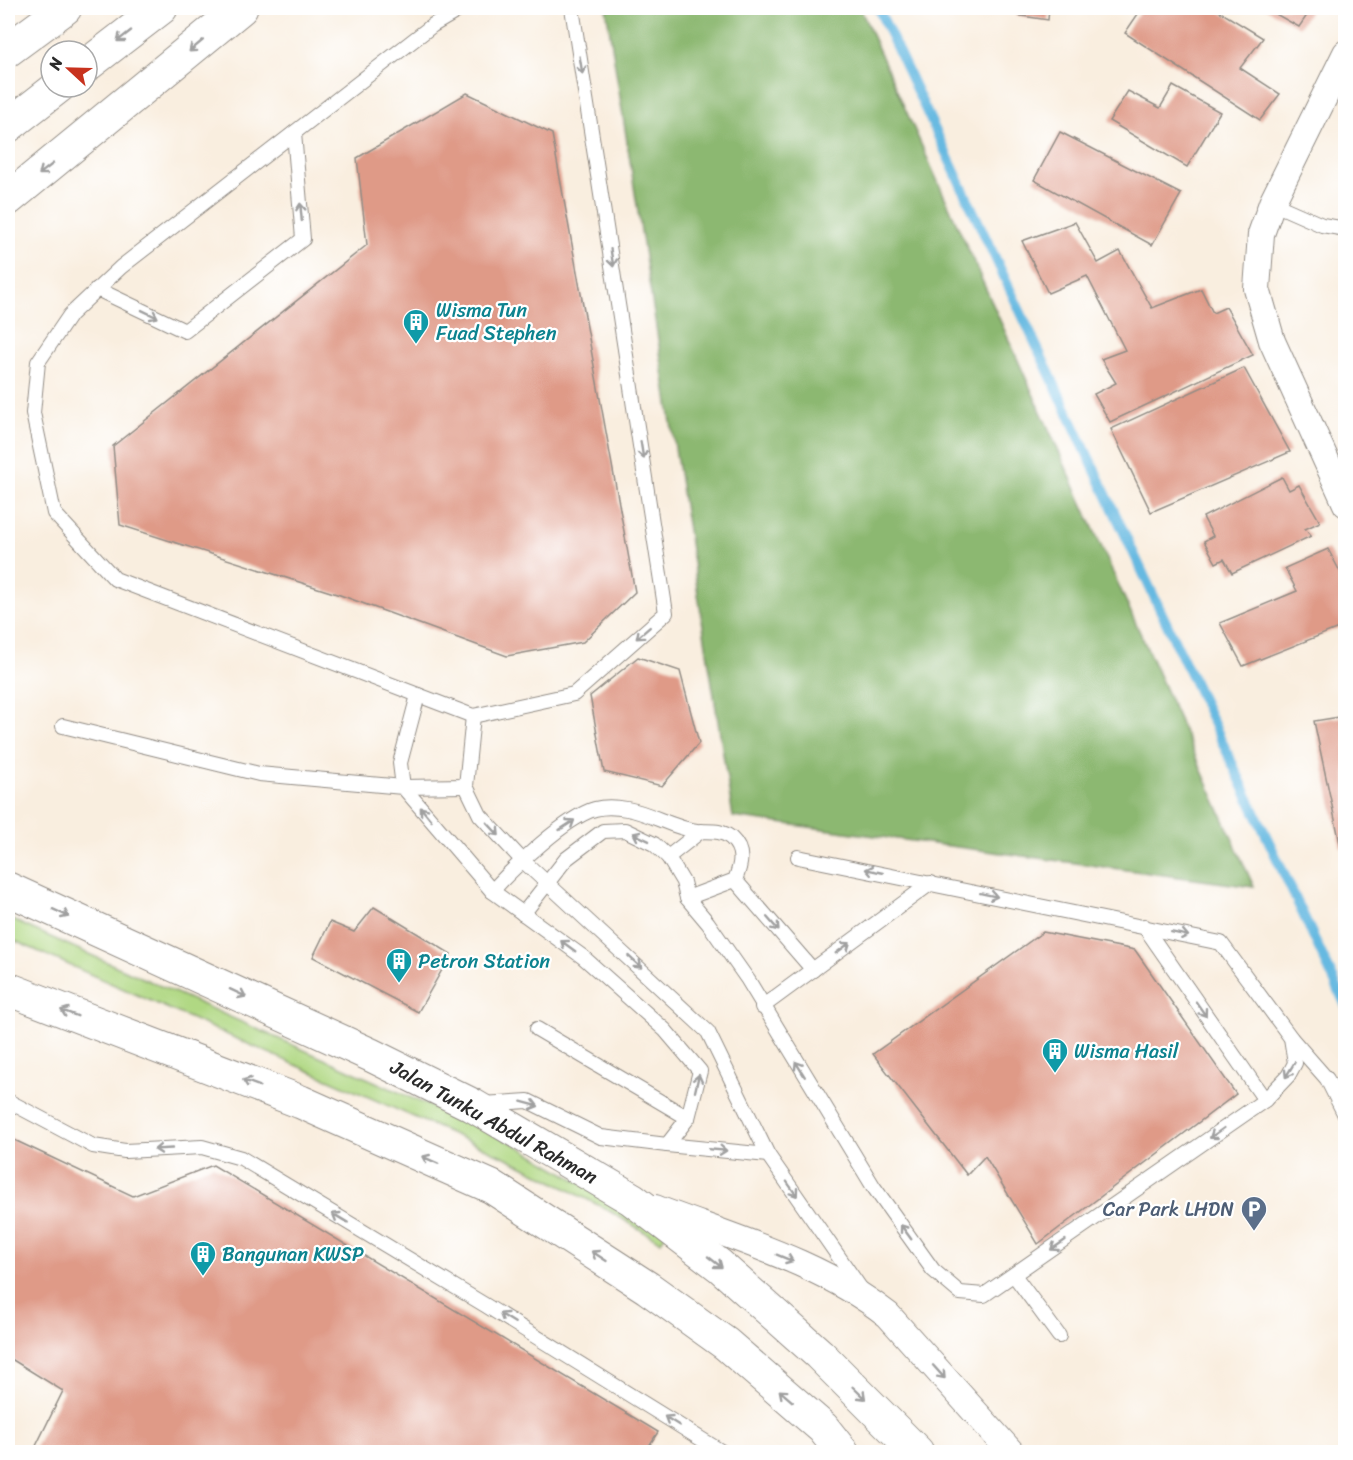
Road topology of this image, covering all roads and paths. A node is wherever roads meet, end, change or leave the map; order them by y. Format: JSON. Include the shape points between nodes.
{"nodes":[{"id":1,"x":65,"y":8,"type":"edge"},
{"id":2,"x":161,"y":8,"type":"edge"},
{"id":3,"x":241,"y":8,"type":"edge"},
{"id":4,"x":462,"y":8,"type":"edge"},
{"id":5,"x":572,"y":8,"type":"edge"},
{"id":6,"x":8,"y":50,"type":"edge"},
{"id":7,"x":1346,"y":53,"type":"edge"},
{"id":8,"x":99,"y":56,"type":"edge"},
{"id":9,"x":43,"y":99,"type":"edge"},
{"id":10,"x":8,"y":126,"type":"edge"},
{"id":11,"x":294,"y":133,"type":"junction"},
{"id":12,"x":8,"y":199,"type":"edge"},
{"id":13,"x":1272,"y":204,"type":"junction"},
{"id":14,"x":1346,"y":229,"type":"edge"},
{"id":15,"x":97,"y":289,"type":"junction"},
{"id":16,"x":1346,"y":504,"type":"edge"},
{"id":17,"x":418,"y":695,"type":"junction"},
{"id":18,"x":473,"y":716,"type":"junction"},
{"id":19,"x":63,"y":726,"type":"dead end"},
{"id":20,"x":466,"y":786,"type":"junction"},
{"id":21,"x":404,"y":787,"type":"junction"},
{"id":22,"x":700,"y":831,"type":"junction"},
{"id":23,"x":668,"y":857,"type":"junction"},
{"id":24,"x":798,"y":858,"type":"dead end"},
{"id":25,"x":521,"y":859,"type":"junction"},
{"id":26,"x":735,"y":880,"type":"junction"},
{"id":27,"x":931,"y":883,"type":"junction"},
{"id":28,"x":548,"y":884,"type":"junction"},
{"id":29,"x":10,"y":888,"type":"edge"},
{"id":30,"x":492,"y":891,"type":"junction"},
{"id":31,"x":687,"y":898,"type":"junction"},
{"id":32,"x":523,"y":914,"type":"junction"},
{"id":33,"x":1144,"y":926,"type":"junction"},
{"id":34,"x":813,"y":970,"type":"junction"},
{"id":35,"x":8,"y":989,"type":"edge"},
{"id":36,"x":762,"y":1007,"type":"junction"},
{"id":37,"x":537,"y":1029,"type":"dead end"},
{"id":38,"x":1291,"y":1038,"type":"junction"},
{"id":39,"x":1265,"y":1100,"type":"junction"},
{"id":40,"x":8,"y":1101,"type":"edge"},
{"id":41,"x":472,"y":1105,"type":"junction"},
{"id":42,"x":1346,"y":1117,"type":"edge"},
{"id":43,"x":688,"y":1118,"type":"junction"},
{"id":44,"x":668,"y":1145,"type":"junction"},
{"id":45,"x":768,"y":1155,"type":"junction"},
{"id":46,"x":632,"y":1199,"type":"junction"},
{"id":47,"x":1014,"y":1275,"type":"junction"},
{"id":48,"x":868,"y":1299,"type":"junction"},
{"id":49,"x":1059,"y":1336,"type":"dead end"},
{"id":50,"x":722,"y":1452,"type":"edge"},
{"id":51,"x":842,"y":1452,"type":"edge"},
{"id":52,"x":917,"y":1452,"type":"edge"},
{"id":53,"x":1011,"y":1452,"type":"edge"}],
"edges":[{"from":1,"to":6,"type":"main road"},
{"from":2,"to":8,"type":"main road","one_way":true},
{"from":3,"to":12,"type":"main road","one_way":true},
{"from":4,"to":11,"type":"lane","via":[[433,25]]},
{"from":5,"to":18,"type":"lane","one_way":true,"via":[[666,613],[574,694]]},
{"from":7,"to":13,"type":"street"},
{"from":9,"to":10,"type":"main road"},
{"from":11,"to":15,"type":"lane"},
{"from":15,"to":11,"type":"lane","one_way":true,"via":[[185,331],[303,239]]},
{"from":13,"to":14,"type":"lane","via":[[1322,225]]},
{"from":13,"to":16,"type":"street","via":[[1261,234],[1257,289],[1272,342]]},
{"from":15,"to":17,"type":"lane","via":[[70,315],[38,362],[33,413],[54,513],[115,579]]},
{"from":17,"to":18,"type":"lane"},
{"from":17,"to":21,"type":"lane","via":[[400,763]]},
{"from":18,"to":20,"type":"lane"},
{"from":19,"to":21,"type":"lane","via":[[259,774]]},
{"from":20,"to":21,"type":"lane"},
{"from":20,"to":25,"type":"lane","one_way":true,"via":[[480,815]]},
{"from":30,"to":21,"type":"lane","one_way":true},
{"from":22,"to":23,"type":"lane"},
{"from":25,"to":22,"type":"lane","one_way":true,"via":[[592,809],[608,806]]},
{"from":22,"to":26,"type":"lane","via":[[713,830],[730,837],[738,847],[742,862]]},
{"from":23,"to":28,"type":"lane","one_way":true,"via":[[654,844],[625,830],[603,831],[566,860]]},
{"from":23,"to":31,"type":"lane","via":[[683,882]]},
{"from":27,"to":24,"type":"lane","one_way":true},
{"from":25,"to":28,"type":"lane"},
{"from":25,"to":30,"type":"lane"},
{"from":26,"to":31,"type":"lane"},
{"from":26,"to":34,"type":"lane","one_way":true},
{"from":27,"to":33,"type":"lane","one_way":true},
{"from":34,"to":27,"type":"lane","one_way":true},
{"from":28,"to":32,"type":"lane"},
{"from":28,"to":45,"type":"lane","one_way":true,"via":[[708,1032]]},
{"from":29,"to":41,"type":"main road","name":"Jalan Tunku Abdul Rahman","one_way":true},
{"from":30,"to":32,"type":"lane"},
{"from":31,"to":36,"type":"lane","via":[[748,980]]},
{"from":43,"to":32,"type":"lane","one_way":true,"via":[[700,1071],[665,1030],[583,957]]},
{"from":33,"to":38,"type":"lane","one_way":true,"via":[[1221,943]]},
{"from":33,"to":39,"type":"lane","one_way":true},
{"from":34,"to":36,"type":"lane"},
{"from":51,"to":35,"type":"main road","one_way":true,"via":[[823,1428],[726,1344],[648,1288],[492,1187],[301,1102]]},
{"from":47,"to":36,"type":"lane","one_way":true,"via":[[984,1295],[960,1293],[933,1270],[873,1186]]},
{"from":37,"to":43,"type":"lane"},
{"from":38,"to":39,"type":"lane","one_way":true,"via":[[1295,1063]]},
{"from":38,"to":42,"type":"lane","via":[[1327,1079]]},
{"from":39,"to":47,"type":"lane","one_way":true},
{"from":50,"to":40,"type":"lane","one_way":true,"via":[[241,1158],[202,1147],[125,1151],[93,1146]]},
{"from":41,"to":44,"type":"lane","one_way":true,"via":[[528,1101],[601,1137]]},
{"from":41,"to":46,"type":"main road","name":"Jalan Tunku Abdul Rahman"},
{"from":43,"to":44,"type":"lane"},
{"from":44,"to":45,"type":"lane","one_way":true},
{"from":45,"to":48,"type":"lane","one_way":true},
{"from":46,"to":48,"type":"street","one_way":true,"via":[[793,1260]]},
{"from":46,"to":52,"type":"main road","name":"Jalan Tunku Abdul Rahman","one_way":true,"via":[[720,1266],[811,1347]]},
{"from":47,"to":49,"type":"lane"},
{"from":48,"to":53,"type":"street","one_way":true,"via":[[888,1315]]}]}
